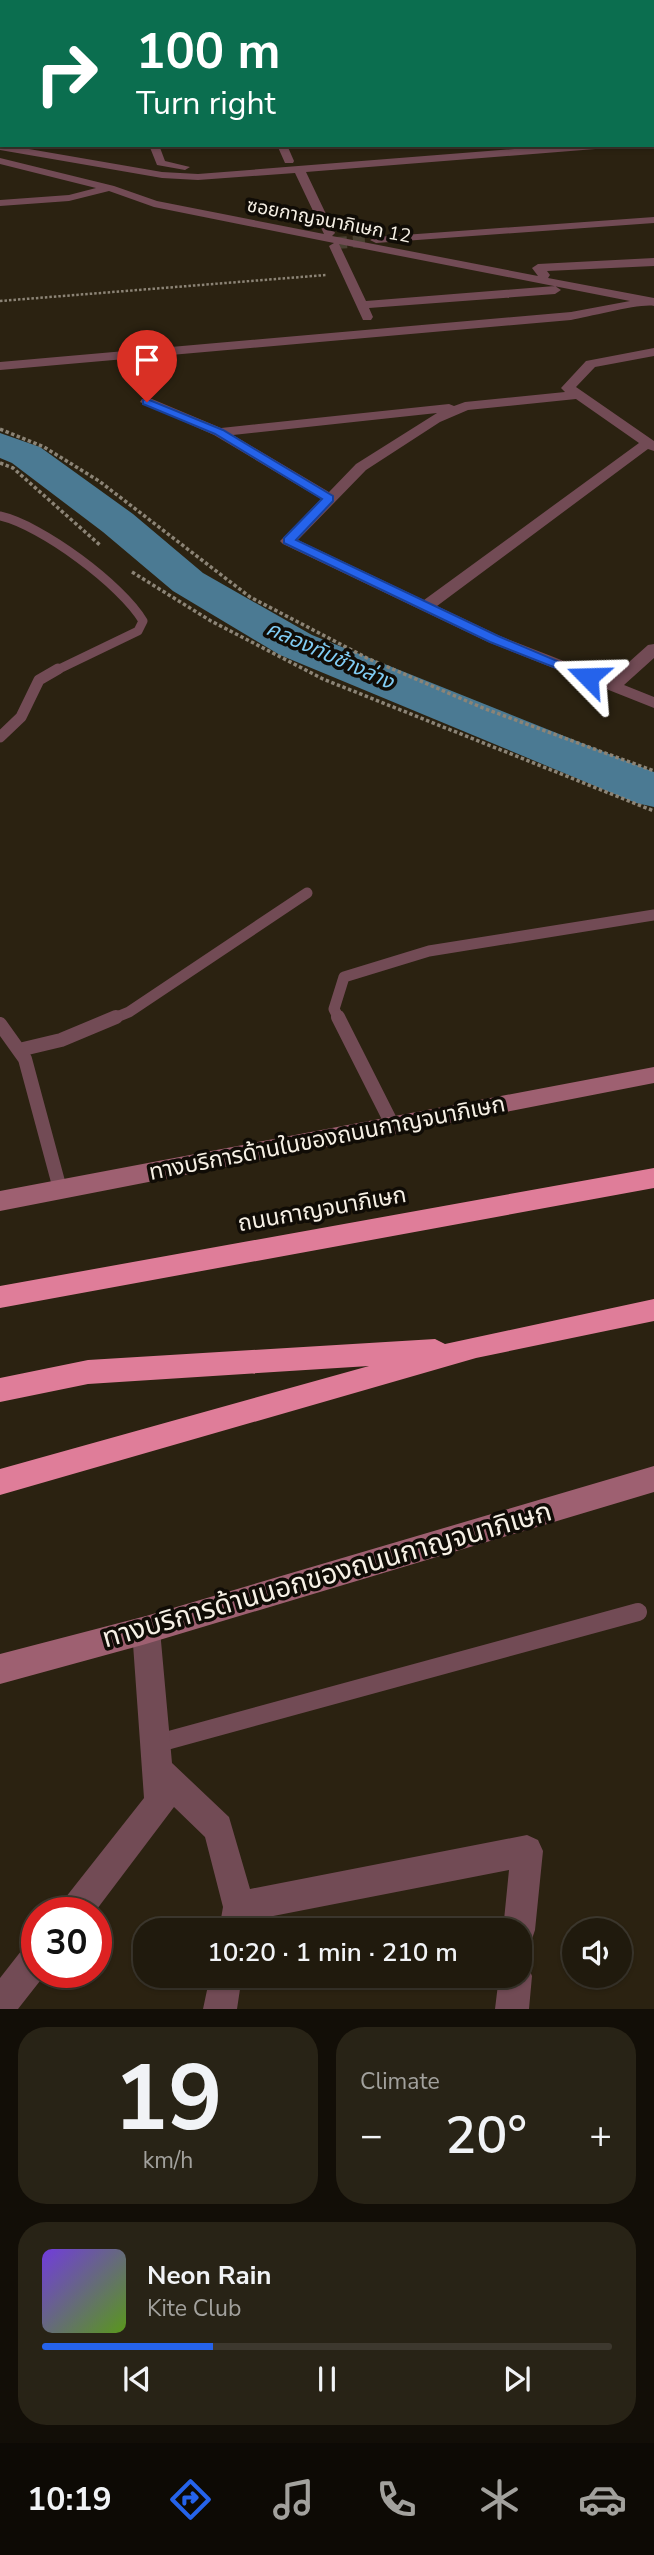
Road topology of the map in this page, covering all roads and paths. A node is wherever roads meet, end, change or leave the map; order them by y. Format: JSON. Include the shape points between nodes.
{"nodes":[{"id":1,"x":0,"y":147,"type":"edge"},
{"id":2,"x":155,"y":147,"type":"edge"},
{"id":3,"x":283,"y":147,"type":"edge"},
{"id":4,"x":454,"y":147,"type":"edge"},
{"id":5,"x":584,"y":147,"type":"edge"},
{"id":6,"x":408,"y":149,"type":"edge"},
{"id":7,"x":0,"y":161,"type":"edge"},
{"id":8,"x":289,"y":161,"type":"junction"},
{"id":9,"x":300,"y":171,"type":"junction"},
{"id":10,"x":110,"y":188,"type":"junction"},
{"id":11,"x":0,"y":203,"type":"edge"},
{"id":12,"x":653,"y":213,"type":"edge"},
{"id":13,"x":367,"y":240,"type":"tunnel mouth"},
{"id":14,"x":654,"y":261,"type":"edge"},
{"id":15,"x":348,"y":274,"type":"junction"},
{"id":16,"x":544,"y":275,"type":"dead end"},
{"id":17,"x":558,"y":290,"type":"dead end"},
{"id":18,"x":0,"y":301,"type":"edge"},
{"id":19,"x":650,"y":302,"type":"edge"},
{"id":20,"x":362,"y":304,"type":"junction"},
{"id":21,"x":368,"y":319,"type":"dead end"},
{"id":22,"x":654,"y":352,"type":"edge"},
{"id":23,"x":0,"y":366,"type":"edge"},
{"id":24,"x":578,"y":395,"type":"junction"},
{"id":25,"x":147,"y":402,"type":"dead end"},
{"id":26,"x":465,"y":406,"type":"junction"},
{"id":27,"x":0,"y":429,"type":"edge"},
{"id":28,"x":219,"y":432,"type":"junction"},
{"id":29,"x":651,"y":445,"type":"edge"},
{"id":30,"x":0,"y":463,"type":"edge"},
{"id":31,"x":329,"y":498,"type":"junction"},
{"id":32,"x":0,"y":516,"type":"edge"},
{"id":33,"x":107,"y":551,"type":"dead end"},
{"id":34,"x":125,"y":568,"type":"dead end"},
{"id":35,"x":425,"y":607,"type":"junction"},
{"id":36,"x":654,"y":649,"type":"edge"},
{"id":37,"x":612,"y":686,"type":"junction"},
{"id":38,"x":654,"y":703,"type":"edge"},
{"id":39,"x":0,"y":737,"type":"edge"},
{"id":40,"x":654,"y":771,"type":"edge"},
{"id":41,"x":654,"y":811,"type":"edge"},
{"id":42,"x":307,"y":892,"type":"dead end"},
{"id":43,"x":654,"y":915,"type":"edge"},
{"id":44,"x":1,"y":1028,"type":"edge"},
{"id":45,"x":19,"y":1051,"type":"junction"},
{"id":46,"x":654,"y":1075,"type":"edge"},
{"id":47,"x":393,"y":1126,"type":"junction"},
{"id":48,"x":654,"y":1178,"type":"edge"},
{"id":49,"x":60,"y":1189,"type":"junction"},
{"id":50,"x":0,"y":1201,"type":"edge"},
{"id":51,"x":0,"y":1297,"type":"edge"},
{"id":52,"x":654,"y":1310,"type":"edge"},
{"id":53,"x":476,"y":1347,"type":"junction"},
{"id":54,"x":0,"y":1390,"type":"edge"},
{"id":55,"x":654,"y":1479,"type":"edge"},
{"id":56,"x":0,"y":1482,"type":"edge"},
{"id":57,"x":638,"y":1612,"type":"dead end"},
{"id":58,"x":146,"y":1630,"type":"junction"},
{"id":59,"x":0,"y":1669,"type":"edge"},
{"id":60,"x":156,"y":1757,"type":"junction"},
{"id":61,"x":86,"y":1897,"type":"edge"},
{"id":62,"x":237,"y":1918,"type":"edge"},
{"id":63,"x":241,"y":1918,"type":"edge"},
{"id":64,"x":520,"y":1918,"type":"edge"},
{"id":65,"x":21,"y":1978,"type":"edge"},
{"id":66,"x":514,"y":1988,"type":"edge"},
{"id":67,"x":0,"y":2005,"type":"edge"},
{"id":68,"x":512,"y":2009,"type":"edge"}],
"edges":[{"from":1,"to":9,"type":"street","via":[[162,175]]},
{"from":2,"to":8,"type":"street","via":[[161,163],[191,168]]},
{"from":3,"to":8,"type":"street"},
{"from":4,"to":6,"type":"street"},
{"from":5,"to":9,"type":"street"},
{"from":6,"to":8,"type":"street"},
{"from":7,"to":10,"type":"street","name":"ซอยกาญจนาภิเษก 12"},
{"from":9,"to":15,"type":"street"},
{"from":10,"to":11,"type":"street","via":[[69,198]]},
{"from":10,"to":19,"type":"street","name":"ซอยกาญจนาภิเษก 12","via":[[154,204]]},
{"from":12,"to":13,"type":"street"},
{"from":14,"to":16,"type":"street","via":[[538,268]]},
{"from":15,"to":18,"type":"path"},
{"from":15,"to":20,"type":"street"},
{"from":17,"to":20,"type":"street"},
{"from":19,"to":23,"type":"street","via":[[571,316]]},
{"from":20,"to":21,"type":"street"},
{"from":22,"to":24,"type":"street","via":[[592,364],[568,388]]},
{"from":24,"to":26,"type":"street"},
{"from":24,"to":29,"type":"street"},
{"from":25,"to":28,"type":"street"},
{"from":26,"to":28,"type":"street"},
{"from":26,"to":31,"type":"street","via":[[435,419],[361,467]]},
{"from":27,"to":40,"type":"path","via":[[44,447],[99,481],[273,609],[483,708]]},
{"from":28,"to":31,"type":"street"},
{"from":29,"to":35,"type":"street"},
{"from":30,"to":33,"type":"path","via":[[13,468]]},
{"from":31,"to":35,"type":"street","via":[[288,541]]},
{"from":32,"to":39,"type":"lane","via":[[62,545],[135,607],[143,621],[138,631],[42,677],[34,685],[19,723]]},
{"from":34,"to":41,"type":"path","via":[[211,621],[323,679]]},
{"from":35,"to":37,"type":"street"},
{"from":36,"to":37,"type":"street"},
{"from":37,"to":38,"type":"street"},
{"from":42,"to":45,"type":"lane","via":[[129,1012],[61,1040]]},
{"from":43,"to":47,"type":"lane","via":[[429,951],[344,977],[334,1009]]},
{"from":44,"to":45,"type":"lane"},
{"from":45,"to":49,"type":"lane"},
{"from":46,"to":47,"type":"main road","name":"ทางบริการด้านในของถนนกาญจนาภิเษก"},
{"from":47,"to":49,"type":"main road","name":"ทางบริการด้านในของถนนกาญจนาภิเษก"},
{"from":48,"to":51,"type":"highway","name":"ถนนกาญจนาภิเษก"},
{"from":49,"to":50,"type":"main road","name":"ทางบริการด้านในของถนนกาญจนาภิเษก"},
{"from":52,"to":53,"type":"highway"},
{"from":53,"to":54,"type":"highway","via":[[88,1372]]},
{"from":53,"to":56,"type":"highway"},
{"from":55,"to":58,"type":"main road","name":"ทางบริการด้านนอกของถนนกาญจนาภิเษก"},
{"from":57,"to":60,"type":"lane"},
{"from":58,"to":59,"type":"main road","name":"ทางบริการด้านนอกของถนนกาญจนาภิเษก"},
{"from":58,"to":60,"type":"street"},
{"from":60,"to":61,"type":"street","via":[[160,1803]]},
{"from":60,"to":62,"type":"street","via":[[218,1828]]},
{"from":63,"to":64,"type":"street","via":[[527,1851]]},
{"from":65,"to":67,"type":"street"},
{"from":66,"to":68,"type":"street"}]}
